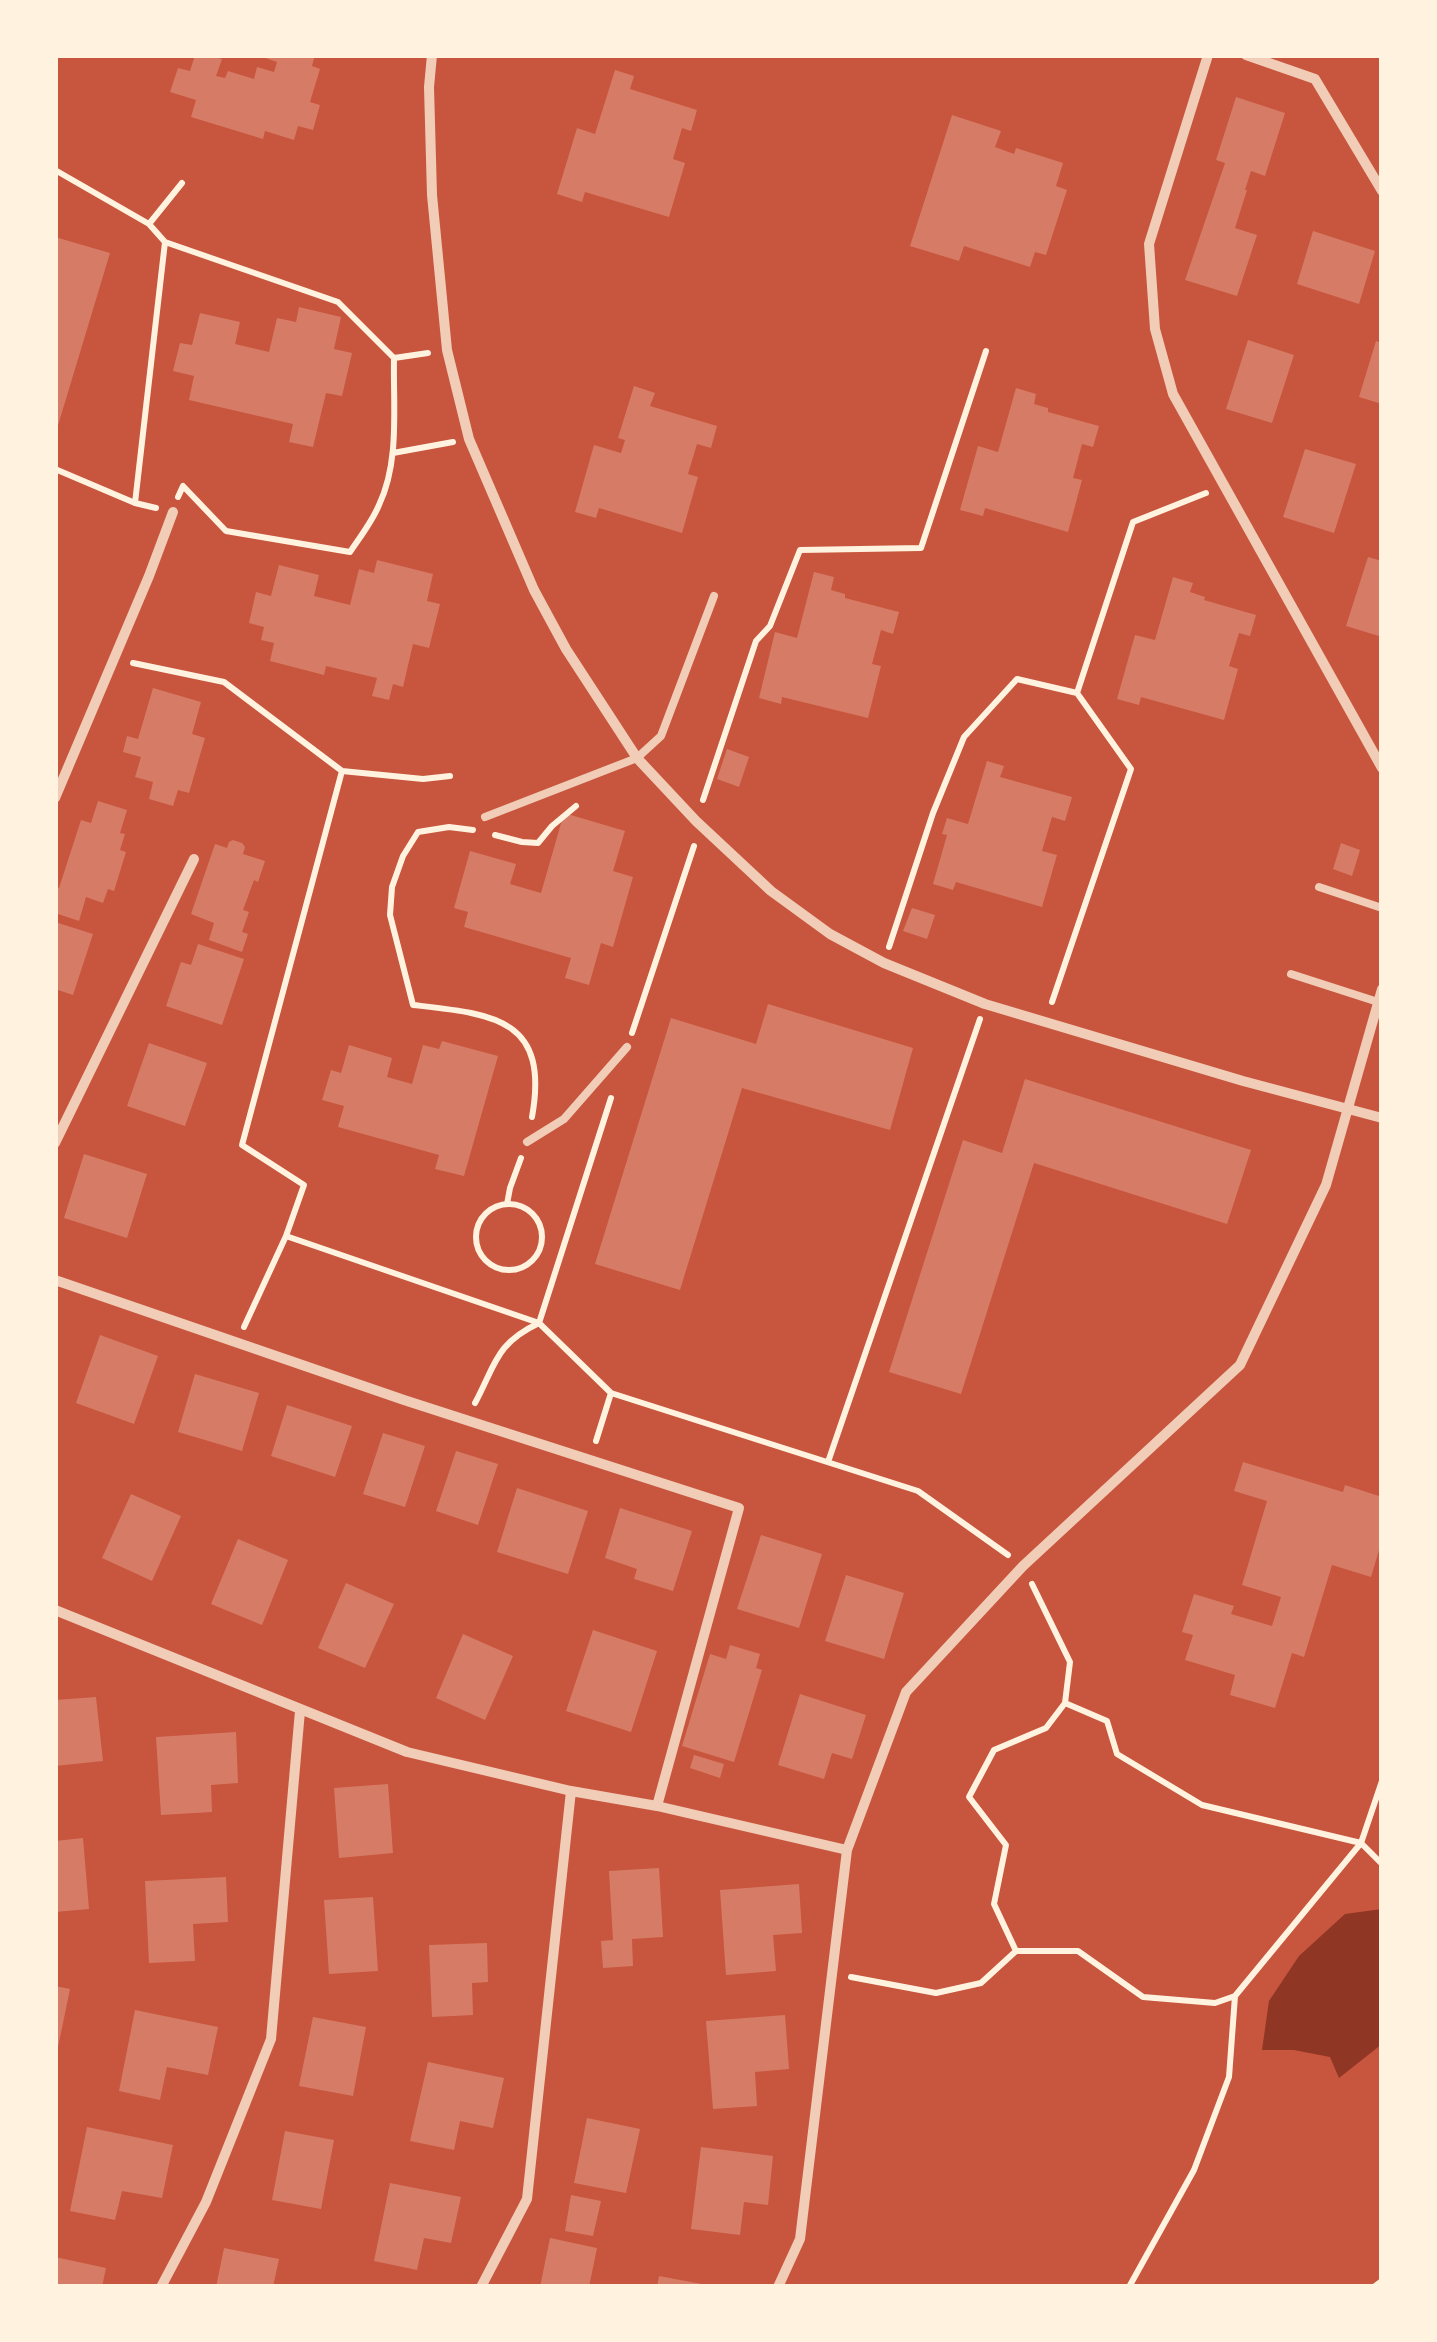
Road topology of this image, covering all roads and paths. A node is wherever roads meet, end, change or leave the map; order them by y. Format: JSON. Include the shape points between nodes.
{"nodes":[{"id":1,"x":432,"y":55,"type":"edge"},
{"id":2,"x":1208,"y":55,"type":"edge"},
{"id":3,"x":1246,"y":55,"type":"edge"},
{"id":4,"x":55,"y":170,"type":"edge"},
{"id":5,"x":182,"y":183,"type":"dead end"},
{"id":6,"x":1382,"y":192,"type":"edge"},
{"id":7,"x":149,"y":224,"type":"junction"},
{"id":8,"x":165,"y":242,"type":"junction"},
{"id":9,"x":447,"y":350,"type":"junction"},
{"id":10,"x":986,"y":351,"type":"dead end"},
{"id":11,"x":394,"y":358,"type":"junction"},
{"id":12,"x":469,"y":438,"type":"junction"},
{"id":13,"x":392,"y":453,"type":"junction"},
{"id":14,"x":55,"y":469,"type":"edge"},
{"id":15,"x":1225,"y":486,"type":"junction"},
{"id":16,"x":135,"y":503,"type":"junction"},
{"id":17,"x":173,"y":512,"type":"junction"},
{"id":18,"x":714,"y":596,"type":"dead end"},
{"id":19,"x":112,"y":658,"type":"junction"},
{"id":20,"x":1077,"y":693,"type":"junction"},
{"id":21,"x":636,"y":758,"type":"junction"},
{"id":22,"x":1382,"y":768,"type":"edge"},
{"id":23,"x":342,"y":772,"type":"junction"},
{"id":24,"x":450,"y":776,"type":"dead end"},
{"id":25,"x":58,"y":784,"type":"edge"},
{"id":26,"x":55,"y":798,"type":"edge"},
{"id":27,"x":485,"y":816,"type":"dead end"},
{"id":28,"x":696,"y":821,"type":"junction"},
{"id":29,"x":552,"y":826,"type":"dead end"},
{"id":30,"x":194,"y":859,"type":"dead end"},
{"id":31,"x":1319,"y":887,"type":"dead end"},
{"id":32,"x":1382,"y":908,"type":"edge"},
{"id":33,"x":884,"y":964,"type":"junction"},
{"id":34,"x":1291,"y":974,"type":"dead end"},
{"id":35,"x":1382,"y":989,"type":"edge"},
{"id":36,"x":1378,"y":1002,"type":"junction"},
{"id":37,"x":985,"y":1004,"type":"junction"},
{"id":38,"x":1045,"y":1022,"type":"junction"},
{"id":39,"x":627,"y":1047,"type":"dead end"},
{"id":40,"x":1347,"y":1108,"type":"junction"},
{"id":41,"x":1382,"y":1118,"type":"edge"},
{"id":42,"x":527,"y":1142,"type":"junction"},
{"id":43,"x":55,"y":1144,"type":"edge"},
{"id":44,"x":507,"y":1204,"type":"junction"},
{"id":45,"x":286,"y":1236,"type":"junction"},
{"id":46,"x":55,"y":1280,"type":"edge"},
{"id":47,"x":539,"y":1323,"type":"junction"},
{"id":48,"x":238,"y":1342,"type":"junction"},
{"id":49,"x":611,"y":1393,"type":"junction"},
{"id":50,"x":466,"y":1420,"type":"junction"},
{"id":51,"x":591,"y":1459,"type":"junction"},
{"id":52,"x":828,"y":1462,"type":"junction"},
{"id":53,"x":1023,"y":1566,"type":"junction"},
{"id":54,"x":55,"y":1610,"type":"edge"},
{"id":55,"x":1065,"y":1703,"type":"junction"},
{"id":56,"x":300,"y":1710,"type":"junction"},
{"id":57,"x":1382,"y":1781,"type":"edge"},
{"id":58,"x":571,"y":1791,"type":"junction"},
{"id":59,"x":657,"y":1806,"type":"junction"},
{"id":60,"x":1362,"y":1843,"type":"junction"},
{"id":61,"x":847,"y":1850,"type":"junction"},
{"id":62,"x":1382,"y":1864,"type":"edge"},
{"id":63,"x":1016,"y":1951,"type":"junction"},
{"id":64,"x":833,"y":1973,"type":"junction"},
{"id":65,"x":1235,"y":1996,"type":"junction"},
{"id":66,"x":1382,"y":2281,"type":"edge"},
{"id":67,"x":160,"y":2287,"type":"edge"},
{"id":68,"x":481,"y":2287,"type":"edge"},
{"id":69,"x":778,"y":2287,"type":"edge"},
{"id":70,"x":1129,"y":2287,"type":"edge"},
{"id":71,"x":1374,"y":2287,"type":"edge"}],
"edges":[{"from":1,"to":9,"type":"street","via":[[432,195]]},
{"from":2,"to":15,"type":"street","via":[[1149,244],[1154,329],[1172,394]]},
{"from":3,"to":6,"type":"street","via":[[1315,79]]},
{"from":4,"to":7,"type":"path"},
{"from":5,"to":7,"type":"path"},
{"from":7,"to":8,"type":"path"},
{"from":8,"to":11,"type":"path","via":[[338,302]]},
{"from":8,"to":16,"type":"path"},
{"from":9,"to":11,"type":"path"},
{"from":9,"to":12,"type":"street"},
{"from":10,"to":28,"type":"path","via":[[921,548],[800,550],[770,626],[756,641]]},
{"from":11,"to":13,"type":"path"},
{"from":12,"to":13,"type":"path"},
{"from":12,"to":21,"type":"street","via":[[534,590]]},
{"from":13,"to":17,"type":"path","via":[[379,506],[350,552],[226,531],[182,486]]},
{"from":14,"to":16,"type":"path"},
{"from":15,"to":20,"type":"path","via":[[1133,522]]},
{"from":15,"to":22,"type":"street"},
{"from":16,"to":17,"type":"path"},
{"from":17,"to":19,"type":"street"},
{"from":18,"to":21,"type":"lane","via":[[660,736]]},
{"from":19,"to":23,"type":"path","via":[[224,682]]},
{"from":19,"to":25,"type":"street"},
{"from":20,"to":33,"type":"path","via":[[1017,679],[964,738]]},
{"from":20,"to":38,"type":"path","via":[[1131,769]]},
{"from":21,"to":27,"type":"lane"},
{"from":21,"to":28,"type":"street"},
{"from":23,"to":24,"type":"path"},
{"from":23,"to":45,"type":"path","via":[[242,1145],[304,1186]]},
{"from":25,"to":26,"type":"street"},
{"from":28,"to":33,"type":"street","via":[[772,891]]},
{"from":29,"to":42,"type":"path","via":[[538,843],[449,827],[418,832],[392,887],[390,916],[413,1006],[474,1012],[509,1024],[533,1060],[536,1094]]},
{"from":30,"to":43,"type":"street"},
{"from":31,"to":32,"type":"lane"},
{"from":33,"to":37,"type":"street"},
{"from":34,"to":36,"type":"lane"},
{"from":35,"to":36,"type":"street"},
{"from":36,"to":40,"type":"street"},
{"from":37,"to":38,"type":"street"},
{"from":37,"to":52,"type":"path"},
{"from":38,"to":40,"type":"street"},
{"from":39,"to":42,"type":"lane","via":[[564,1118]]},
{"from":40,"to":41,"type":"street"},
{"from":40,"to":53,"type":"street","via":[[1326,1185],[1240,1365]]},
{"from":42,"to":44,"type":"path"},
{"from":44,"to":44,"type":"path","via":[[479,1220],[474,1239],[481,1256],[502,1270],[518,1270],[538,1252],[542,1231],[534,1214]]},
{"from":45,"to":47,"type":"path"},
{"from":45,"to":48,"type":"path"},
{"from":46,"to":48,"type":"street"},
{"from":47,"to":49,"type":"path"},
{"from":47,"to":50,"type":"path","via":[[504,1348]]},
{"from":48,"to":50,"type":"street"},
{"from":49,"to":51,"type":"path"},
{"from":49,"to":52,"type":"path"},
{"from":50,"to":51,"type":"street"},
{"from":51,"to":59,"type":"street","via":[[738,1508]]},
{"from":52,"to":53,"type":"path","via":[[918,1491]]},
{"from":53,"to":55,"type":"path","via":[[1070,1662]]},
{"from":53,"to":61,"type":"street","via":[[906,1692]]},
{"from":54,"to":56,"type":"street"},
{"from":55,"to":60,"type":"path","via":[[1108,1721],[1117,1754],[1202,1804]]},
{"from":55,"to":63,"type":"path","via":[[1046,1728],[994,1750],[969,1797],[1006,1845],[994,1904]]},
{"from":56,"to":58,"type":"street","via":[[407,1752]]},
{"from":56,"to":67,"type":"street","via":[[271,2039],[206,2202]]},
{"from":57,"to":60,"type":"path"},
{"from":58,"to":59,"type":"street"},
{"from":58,"to":68,"type":"street","via":[[527,2199]]},
{"from":59,"to":61,"type":"street"},
{"from":60,"to":62,"type":"path"},
{"from":60,"to":65,"type":"path"},
{"from":61,"to":64,"type":"street"},
{"from":63,"to":64,"type":"path","via":[[981,1983],[936,1993]]},
{"from":63,"to":65,"type":"path","via":[[1078,1952],[1142,1997],[1215,2004]]},
{"from":64,"to":69,"type":"street","via":[[800,2240]]},
{"from":65,"to":70,"type":"path","via":[[1229,2077],[1194,2170]]},
{"from":66,"to":71,"type":"path"}]}
